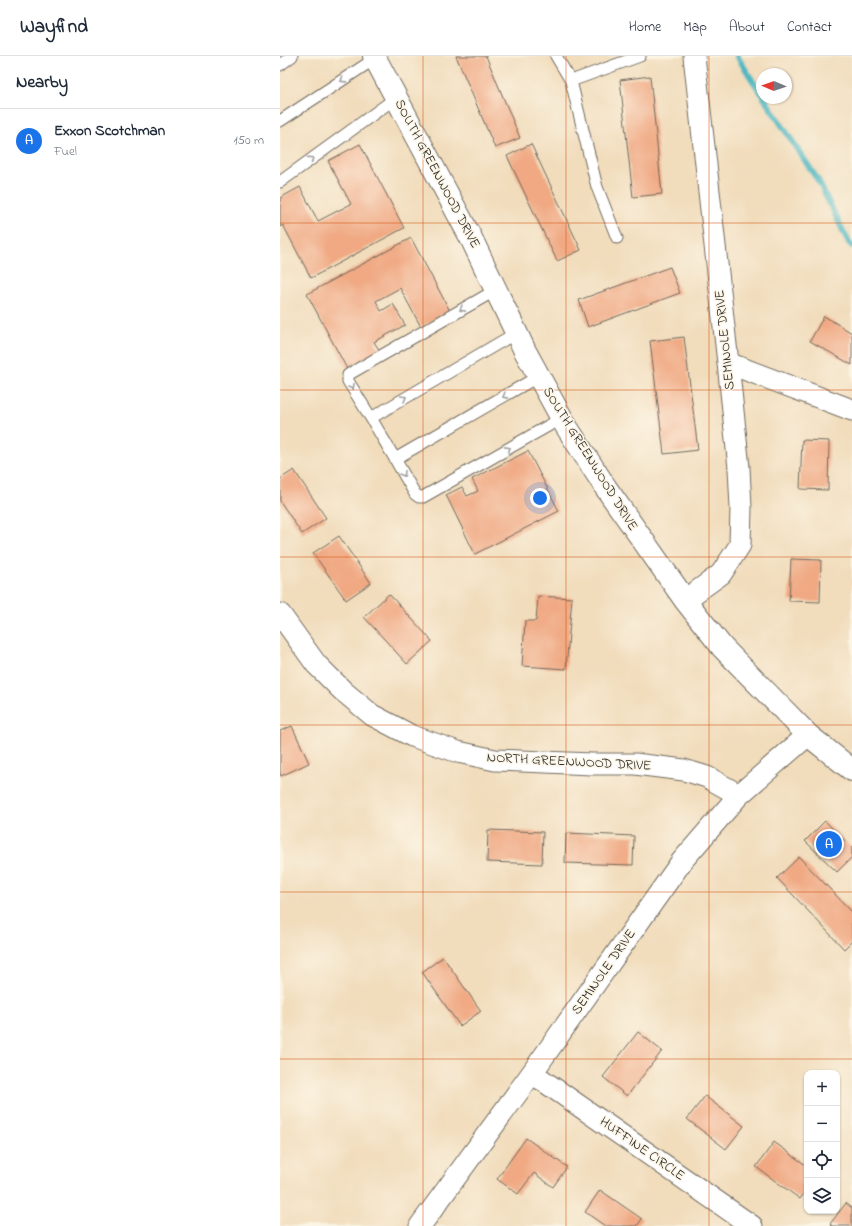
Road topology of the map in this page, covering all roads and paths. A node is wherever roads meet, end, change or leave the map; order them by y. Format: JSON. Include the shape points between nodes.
{"nodes":[{"id":1,"x":292,"y":56,"type":"edge"},
{"id":2,"x":556,"y":56,"type":"edge"},
{"id":3,"x":640,"y":56,"type":"edge"},
{"id":4,"x":694,"y":56,"type":"edge"},
{"id":5,"x":375,"y":57,"type":"edge"},
{"id":6,"x":280,"y":65,"type":"edge"},
{"id":7,"x":571,"y":81,"type":"junction"},
{"id":8,"x":397,"y":97,"type":"junction"},
{"id":9,"x":280,"y":121,"type":"edge"},
{"id":10,"x":280,"y":182,"type":"edge"},
{"id":11,"x":617,"y":238,"type":"dead end"},
{"id":12,"x":496,"y":290,"type":"junction"},
{"id":13,"x":516,"y":333,"type":"junction"},
{"id":14,"x":728,"y":363,"type":"junction"},
{"id":15,"x":539,"y":376,"type":"junction"},
{"id":16,"x":852,"y":410,"type":"edge"},
{"id":17,"x":371,"y":418,"type":"junction"},
{"id":18,"x":562,"y":418,"type":"junction"},
{"id":19,"x":395,"y":459,"type":"junction"},
{"id":20,"x":685,"y":600,"type":"junction"},
{"id":21,"x":280,"y":614,"type":"edge"},
{"id":22,"x":808,"y":735,"type":"junction"},
{"id":23,"x":852,"y":770,"type":"edge"},
{"id":24,"x":739,"y":795,"type":"junction"},
{"id":25,"x":532,"y":1073,"type":"junction"},
{"id":26,"x":420,"y":1226,"type":"edge"},
{"id":27,"x":752,"y":1226,"type":"edge"}],
"edges":[{"from":1,"to":6,"type":"lane"},
{"from":2,"to":7,"type":"lane"},
{"from":3,"to":7,"type":"lane"},
{"from":4,"to":14,"type":"street","name":"SEMINOLE DRIVE"},
{"from":5,"to":8,"type":"street","name":"SOUTH GREENWOOD DRIVE"},
{"from":5,"to":9,"type":"lane","one_way":true},
{"from":7,"to":11,"type":"lane","via":[[597,187]]},
{"from":10,"to":8,"type":"lane","one_way":true},
{"from":8,"to":12,"type":"street","name":"SOUTH GREENWOOD DRIVE"},
{"from":12,"to":13,"type":"street","name":"SOUTH GREENWOOD DRIVE"},
{"from":12,"to":17,"type":"lane","one_way":true,"via":[[348,375],[348,381]]},
{"from":13,"to":15,"type":"street","name":"SOUTH GREENWOOD DRIVE"},
{"from":17,"to":13,"type":"lane","one_way":true},
{"from":14,"to":16,"type":"street"},
{"from":14,"to":20,"type":"street","name":"SEMINOLE DRIVE","via":[[739,476],[740,545],[721,574]]},
{"from":15,"to":18,"type":"street","name":"SOUTH GREENWOOD DRIVE"},
{"from":15,"to":19,"type":"lane","one_way":true},
{"from":17,"to":19,"type":"lane"},
{"from":19,"to":18,"type":"lane","one_way":true,"via":[[415,494],[422,497]]},
{"from":18,"to":20,"type":"street","name":"SOUTH GREENWOOD DRIVE","via":[[606,488]]},
{"from":20,"to":22,"type":"street","name":"SOUTH GREENWOOD DRIVE","via":[[722,647]]},
{"from":21,"to":24,"type":"street","name":"NORTH GREENWOOD DRIVE","via":[[316,664],[343,691],[372,715],[412,736],[458,752],[495,760],[635,764],[684,770],[707,778]]},
{"from":22,"to":23,"type":"street","name":"SOUTH GREENWOOD DRIVE"},
{"from":22,"to":24,"type":"street","name":"SEMINOLE DRIVE"},
{"from":24,"to":25,"type":"street","name":"SEMINOLE DRIVE","via":[[682,861]]},
{"from":25,"to":26,"type":"street","name":"SEMINOLE DRIVE"},
{"from":25,"to":27,"type":"street","name":"HUFFINE CIRCLE"}]}
